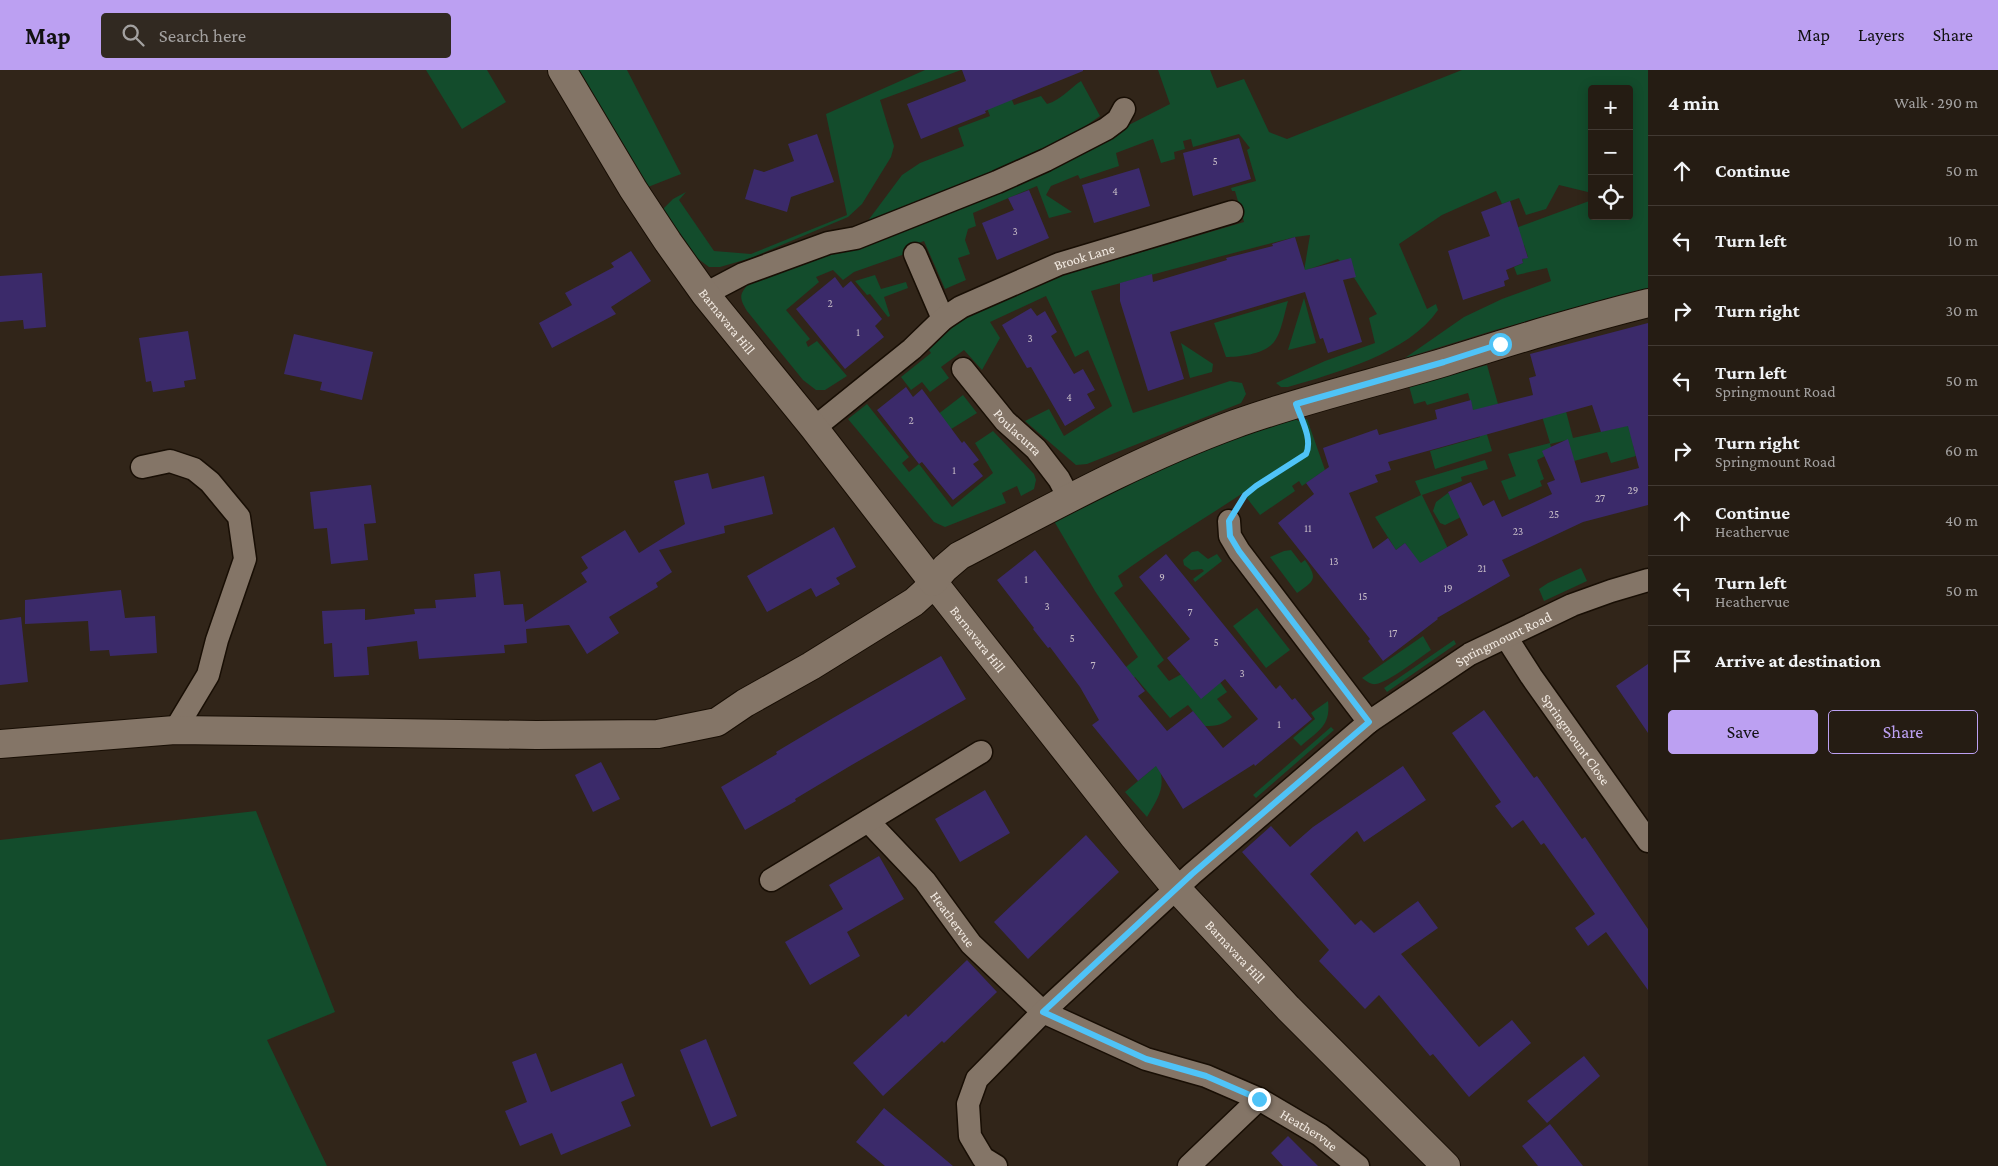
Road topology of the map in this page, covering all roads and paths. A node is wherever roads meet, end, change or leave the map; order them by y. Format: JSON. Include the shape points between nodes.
{"nodes":[{"id":1,"x":562,"y":70,"type":"edge"},
{"id":2,"x":1124,"y":109,"type":"dead end"},
{"id":3,"x":1232,"y":212,"type":"dead end"},
{"id":4,"x":915,"y":254,"type":"dead end"},
{"id":5,"x":705,"y":294,"type":"junction"},
{"id":6,"x":1648,"y":303,"type":"edge"},
{"id":7,"x":943,"y":319,"type":"junction"},
{"id":8,"x":963,"y":369,"type":"dead end"},
{"id":9,"x":1296,"y":404,"type":"junction"},
{"id":10,"x":814,"y":428,"type":"junction"},
{"id":11,"x":142,"y":467,"type":"dead end"},
{"id":12,"x":1069,"y":498,"type":"junction"},
{"id":13,"x":1229,"y":521,"type":"joint"},
{"id":14,"x":1648,"y":580,"type":"edge"},
{"id":15,"x":932,"y":582,"type":"junction"},
{"id":16,"x":1506,"y":637,"type":"junction"},
{"id":17,"x":1369,"y":722,"type":"junction"},
{"id":18,"x":175,"y":730,"type":"junction"},
{"id":19,"x":0,"y":744,"type":"edge"},
{"id":20,"x":981,"y":752,"type":"dead end"},
{"id":21,"x":868,"y":821,"type":"junction"},
{"id":22,"x":1648,"y":841,"type":"edge"},
{"id":23,"x":771,"y":880,"type":"dead end"},
{"id":24,"x":1176,"y":888,"type":"junction"},
{"id":25,"x":1043,"y":1012,"type":"junction"},
{"id":26,"x":1259,"y":1099,"type":"junction"},
{"id":27,"x":996,"y":1166,"type":"edge"},
{"id":28,"x":1189,"y":1166,"type":"edge"},
{"id":29,"x":1358,"y":1166,"type":"edge"},
{"id":30,"x":1446,"y":1166,"type":"edge"}],
"edges":[{"from":1,"to":5,"type":"street","name":"Barnavara Hill","via":[[637,195]]},
{"from":2,"to":5,"type":"street","via":[[1118,120],[1106,128],[1046,160],[856,238],[828,243],[743,274]]},
{"from":3,"to":7,"type":"street","name":"Brook Lane","via":[[1059,264],[961,307]]},
{"from":4,"to":7,"type":"street"},
{"from":5,"to":10,"type":"street","name":"Barnavara Hill"},
{"from":6,"to":9,"type":"street"},
{"from":7,"to":10,"type":"street","name":"Brook Lane","via":[[912,349]]},
{"from":8,"to":12,"type":"street","name":"Poulacurra","via":[[1005,421],[1036,449]]},
{"from":9,"to":12,"type":"street","via":[[1233,425]]},
{"from":9,"to":13,"type":"path","via":[[1309,440],[1306,454],[1245,495]]},
{"from":10,"to":15,"type":"street","name":"Barnavara Hill"},
{"from":11,"to":18,"type":"street","via":[[170,461],[194,469],[205,478],[239,517],[245,559],[216,640],[208,675]]},
{"from":12,"to":15,"type":"street","via":[[959,556]]},
{"from":13,"to":17,"type":"street","via":[[1230,536],[1239,551]]},
{"from":14,"to":16,"type":"street","name":"Springmount Road","via":[[1572,605]]},
{"from":15,"to":18,"type":"street","via":[[914,602],[717,722],[658,734]]},
{"from":15,"to":24,"type":"street","name":"Barnavara Hill"},
{"from":16,"to":17,"type":"street","name":"Springmount Road","via":[[1470,654]]},
{"from":16,"to":22,"type":"street","name":"Springmount Close"},
{"from":17,"to":24,"type":"street","name":"Springmount Road"},
{"from":18,"to":19,"type":"street"},
{"from":20,"to":21,"type":"street"},
{"from":21,"to":23,"type":"street"},
{"from":21,"to":25,"type":"street","name":"Heathervue","via":[[925,881],[971,944]]},
{"from":24,"to":25,"type":"street"},
{"from":24,"to":30,"type":"street","name":"Barnavara Hill","via":[[1288,1008]]},
{"from":25,"to":26,"type":"street","name":"Heathervue","via":[[1146,1059],[1206,1076]]},
{"from":25,"to":27,"type":"street","via":[[977,1079],[968,1104],[970,1136],[984,1158]]},
{"from":26,"to":28,"type":"street"},
{"from":26,"to":29,"type":"street","name":"Heathervue","via":[[1320,1135]]}]}
